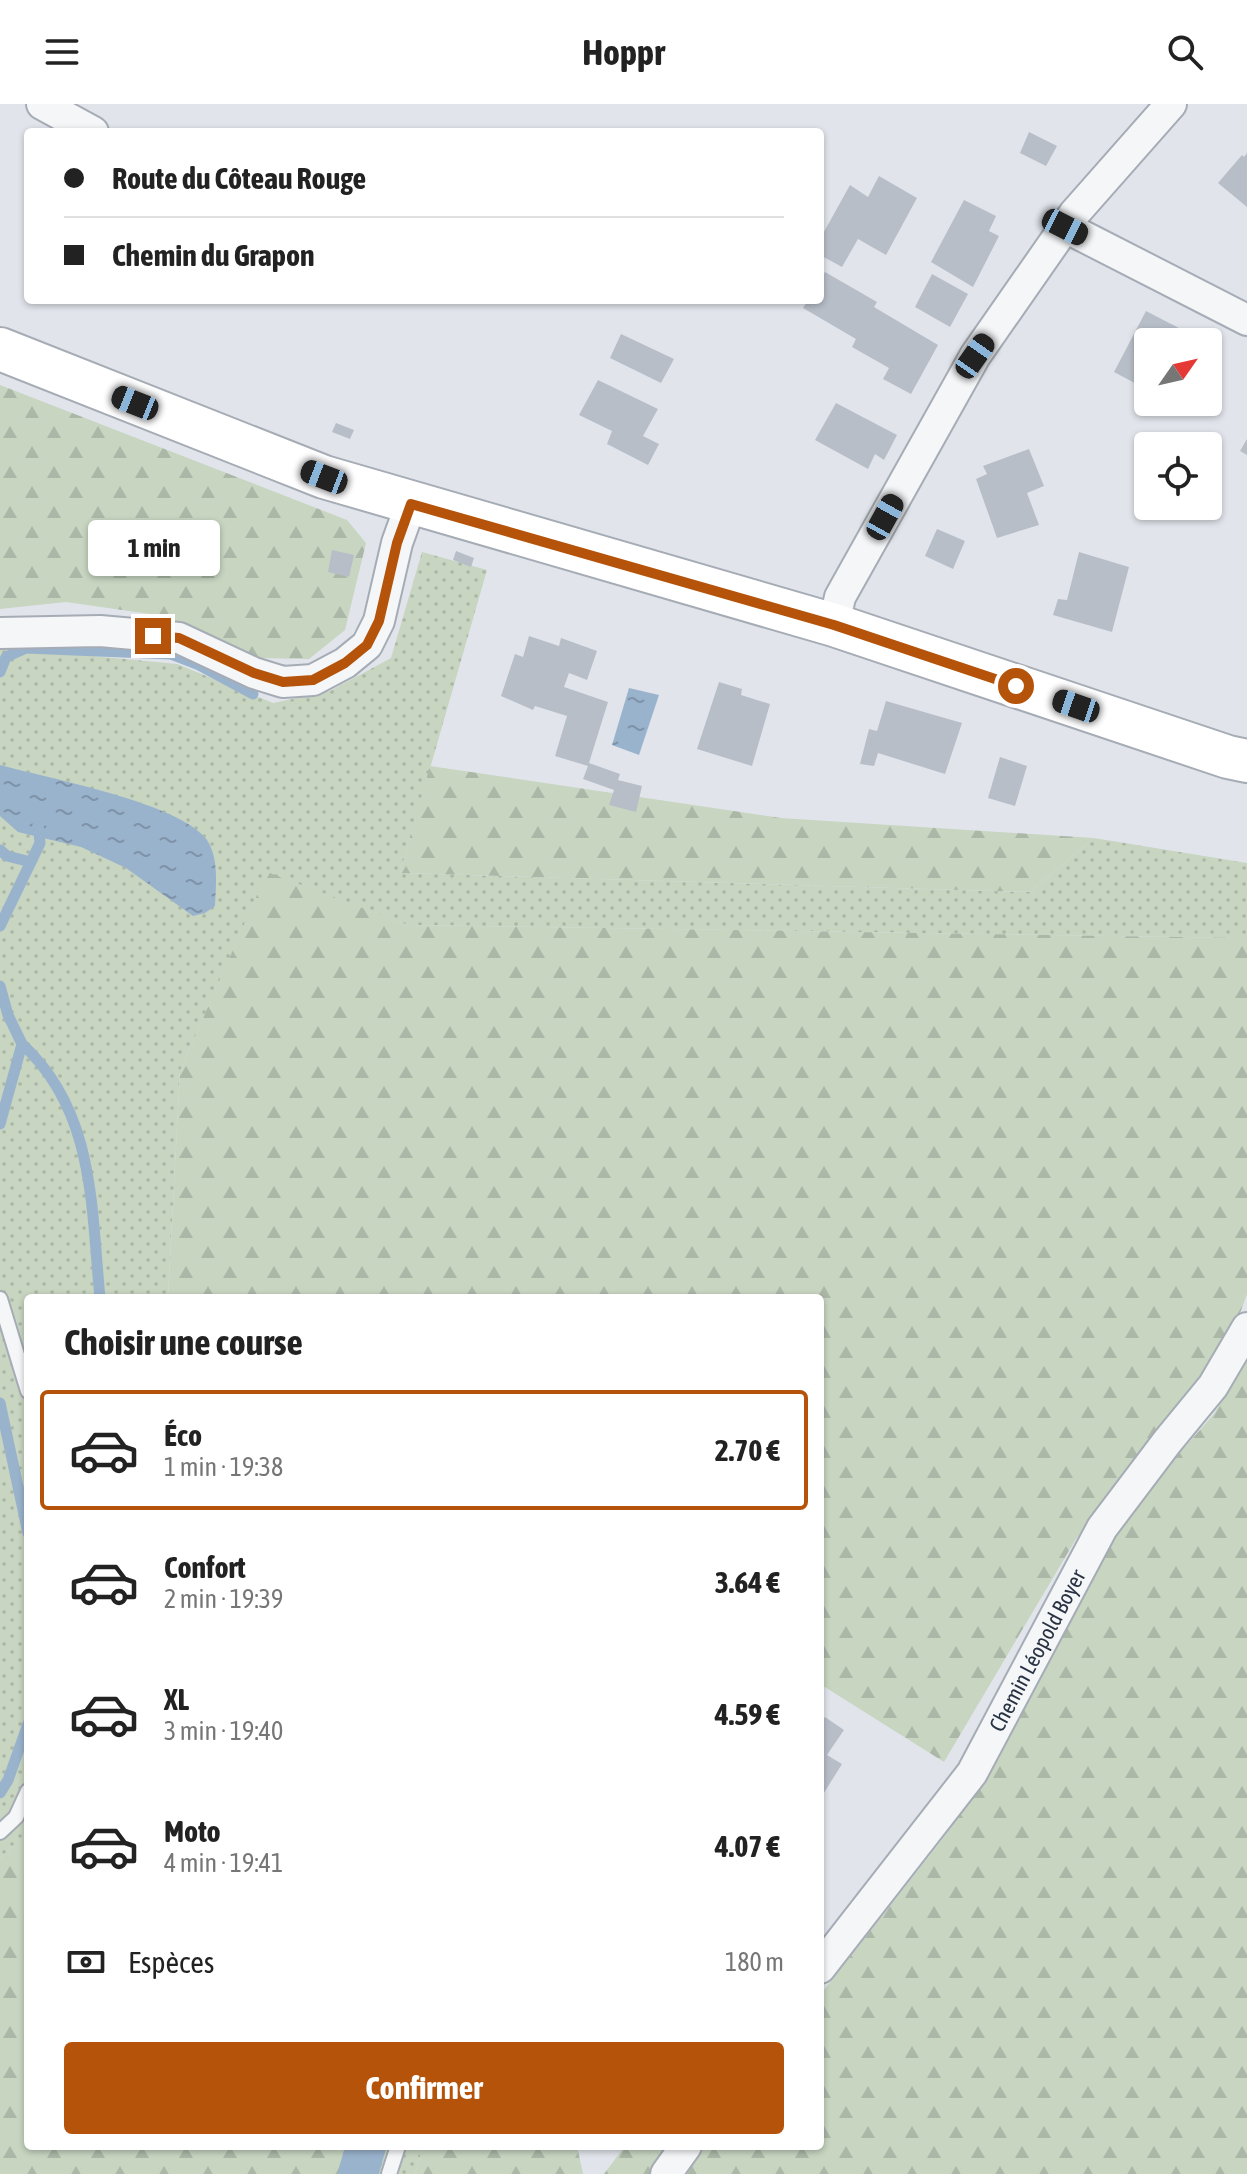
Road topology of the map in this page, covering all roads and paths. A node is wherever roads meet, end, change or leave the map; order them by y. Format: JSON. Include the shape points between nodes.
{"nodes":[{"id":1,"x":42,"y":104,"type":"edge"},
{"id":2,"x":1171,"y":104,"type":"edge"},
{"id":3,"x":86,"y":128,"type":"edge"},
{"id":4,"x":1065,"y":227,"type":"junction"},
{"id":5,"x":1247,"y":320,"type":"edge"},
{"id":6,"x":0,"y":349,"type":"edge"},
{"id":7,"x":411,"y":504,"type":"junction"},
{"id":8,"x":834,"y":625,"type":"junction"},
{"id":9,"x":0,"y":633,"type":"edge"},
{"id":10,"x":1247,"y":761,"type":"edge"},
{"id":11,"x":0,"y":1299,"type":"edge"},
{"id":12,"x":1247,"y":1328,"type":"edge"},
{"id":13,"x":24,"y":1378,"type":"edge"},
{"id":14,"x":24,"y":1800,"type":"edge"},
{"id":15,"x":0,"y":1832,"type":"edge"},
{"id":16,"x":824,"y":1963,"type":"edge"},
{"id":17,"x":397,"y":2150,"type":"edge"},
{"id":18,"x":683,"y":2150,"type":"edge"},
{"id":19,"x":389,"y":2174,"type":"edge"},
{"id":20,"x":666,"y":2174,"type":"edge"}],
"edges":[{"from":1,"to":3,"type":"street"},
{"from":2,"to":4,"type":"street"},
{"from":4,"to":5,"type":"street"},
{"from":4,"to":8,"type":"street","via":[[975,356],[840,597]]},
{"from":6,"to":7,"type":"street","via":[[284,463]]},
{"from":7,"to":8,"type":"street"},
{"from":7,"to":9,"type":"street","via":[[379,621],[367,645],[313,680],[283,682],[254,673],[179,638],[100,631]]},
{"from":8,"to":10,"type":"street"},
{"from":11,"to":13,"type":"lane"},
{"from":12,"to":16,"type":"street","name":"Chemin Léopold Boyer","via":[[1213,1386],[1102,1528],[972,1773]]},
{"from":14,"to":15,"type":"lane"},
{"from":17,"to":19,"type":"lane"},
{"from":18,"to":20,"type":"street"}]}
